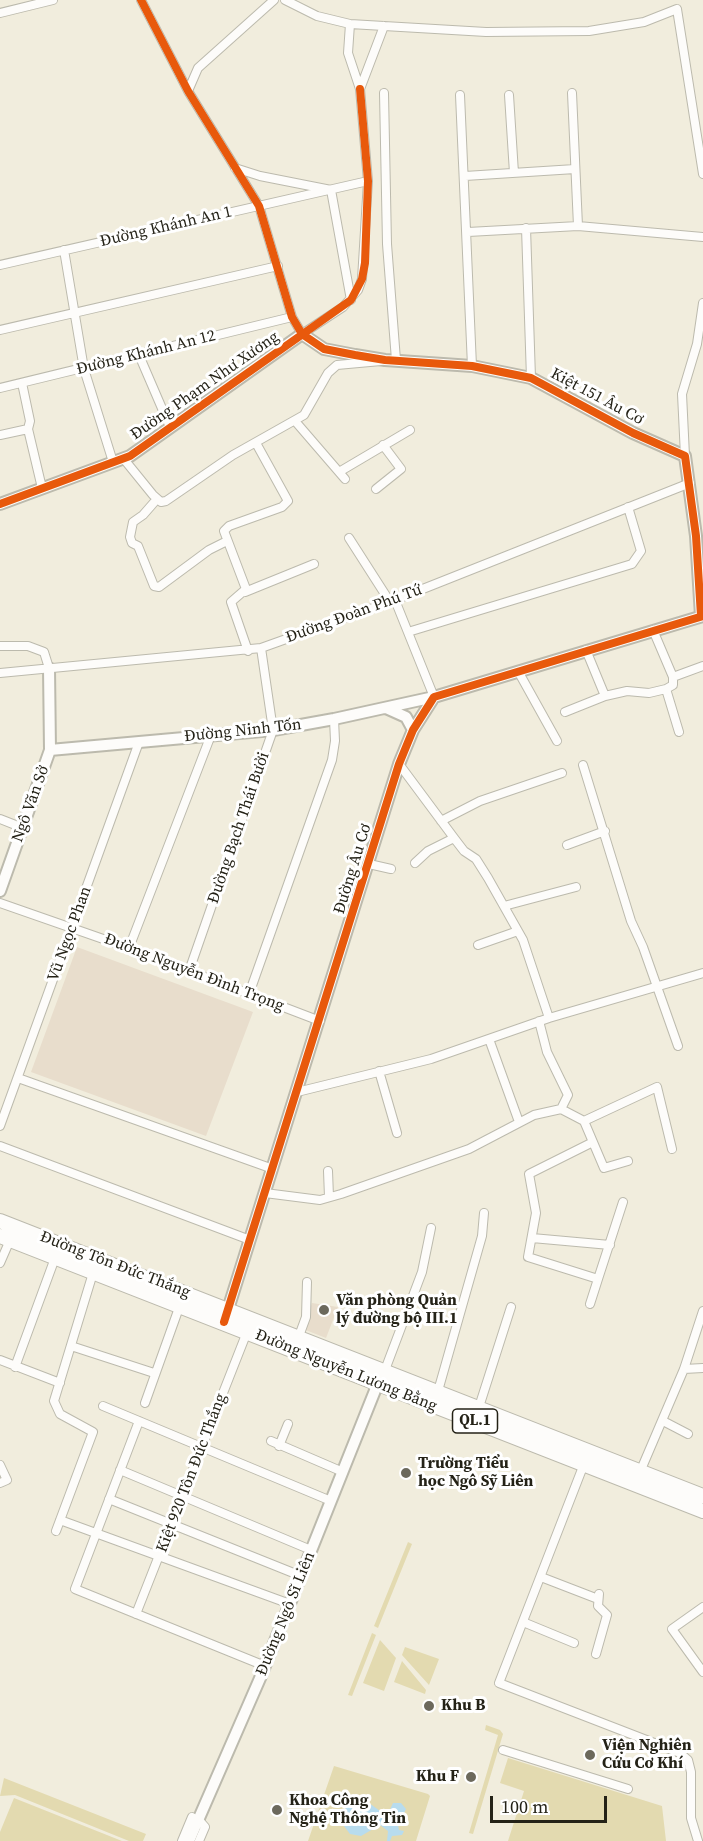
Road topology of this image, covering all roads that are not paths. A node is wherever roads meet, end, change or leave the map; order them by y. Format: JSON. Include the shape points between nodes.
{"nodes":[{"id":1,"x":53,"y":0,"type":"edge"},
{"id":2,"x":141,"y":0,"type":"edge"},
{"id":3,"x":274,"y":0,"type":"edge"},
{"id":4,"x":285,"y":0,"type":"edge"},
{"id":5,"x":0,"y":13,"type":"edge"},
{"id":6,"x":350,"y":24,"type":"junction"},
{"id":7,"x":384,"y":26,"type":"junction"},
{"id":8,"x":360,"y":88,"type":"junction"},
{"id":9,"x":188,"y":91,"type":"junction"},
{"id":10,"x":384,"y":93,"type":"dead end"},
{"id":11,"x":572,"y":93,"type":"dead end"},
{"id":12,"x":460,"y":95,"type":"dead end"},
{"id":13,"x":509,"y":95,"type":"dead end"},
{"id":14,"x":235,"y":168,"type":"junction"},
{"id":15,"x":575,"y":169,"type":"junction"},
{"id":16,"x":514,"y":173,"type":"junction"},
{"id":17,"x":703,"y":174,"type":"edge"},
{"id":18,"x":465,"y":176,"type":"junction"},
{"id":19,"x":368,"y":181,"type":"junction"},
{"id":20,"x":331,"y":190,"type":"junction"},
{"id":21,"x":259,"y":206,"type":"junction"},
{"id":22,"x":578,"y":226,"type":"junction"},
{"id":23,"x":526,"y":228,"type":"junction"},
{"id":24,"x":468,"y":232,"type":"junction"},
{"id":25,"x":703,"y":237,"type":"edge"},
{"id":26,"x":64,"y":250,"type":"junction"},
{"id":27,"x":0,"y":264,"type":"edge"},
{"id":28,"x":278,"y":266,"type":"junction"},
{"id":29,"x":351,"y":300,"type":"junction"},
{"id":30,"x":703,"y":303,"type":"edge"},
{"id":31,"x":73,"y":314,"type":"junction"},
{"id":32,"x":292,"y":317,"type":"junction"},
{"id":33,"x":0,"y":330,"type":"edge"},
{"id":34,"x":302,"y":334,"type":"junction"},
{"id":35,"x":139,"y":355,"type":"junction"},
{"id":36,"x":385,"y":360,"type":"junction"},
{"id":37,"x":396,"y":360,"type":"junction"},
{"id":38,"x":472,"y":366,"type":"junction"},
{"id":39,"x":84,"y":369,"type":"junction"},
{"id":40,"x":531,"y":378,"type":"junction"},
{"id":41,"x":22,"y":383,"type":"junction"},
{"id":42,"x":0,"y":388,"type":"edge"},
{"id":43,"x":295,"y":421,"type":"junction"},
{"id":44,"x":170,"y":427,"type":"junction"},
{"id":45,"x":28,"y":429,"type":"junction"},
{"id":46,"x":410,"y":430,"type":"dead end"},
{"id":47,"x":0,"y":435,"type":"edge"},
{"id":48,"x":256,"y":443,"type":"junction"},
{"id":49,"x":383,"y":445,"type":"junction"},
{"id":50,"x":685,"y":456,"type":"junction"},
{"id":51,"x":118,"y":460,"type":"junction"},
{"id":52,"x":339,"y":472,"type":"junction"},
{"id":53,"x":345,"y":479,"type":"dead end"},
{"id":54,"x":690,"y":483,"type":"junction"},
{"id":55,"x":42,"y":488,"type":"junction"},
{"id":56,"x":376,"y":489,"type":"dead end"},
{"id":57,"x":157,"y":499,"type":"junction"},
{"id":58,"x":0,"y":504,"type":"edge"},
{"id":59,"x":628,"y":507,"type":"junction"},
{"id":60,"x":349,"y":538,"type":"dead end"},
{"id":61,"x":227,"y":541,"type":"junction"},
{"id":62,"x":314,"y":564,"type":"dead end"},
{"id":63,"x":245,"y":592,"type":"junction"},
{"id":64,"x":393,"y":601,"type":"junction"},
{"id":65,"x":702,"y":616,"type":"edge"},
{"id":66,"x":652,"y":630,"type":"junction"},
{"id":67,"x":408,"y":632,"type":"junction"},
{"id":68,"x":0,"y":646,"type":"edge"},
{"id":69,"x":261,"y":648,"type":"junction"},
{"id":70,"x":586,"y":650,"type":"junction"},
{"id":71,"x":248,"y":651,"type":"junction"},
{"id":72,"x":703,"y":666,"type":"edge"},
{"id":73,"x":49,"y":668,"type":"junction"},
{"id":74,"x":518,"y":671,"type":"junction"},
{"id":75,"x":0,"y":673,"type":"edge"},
{"id":76,"x":674,"y":676,"type":"junction"},
{"id":77,"x":666,"y":689,"type":"junction"},
{"id":78,"x":605,"y":696,"type":"junction"},
{"id":79,"x":434,"y":697,"type":"junction"},
{"id":80,"x":385,"y":708,"type":"junction"},
{"id":81,"x":565,"y":712,"type":"dead end"},
{"id":82,"x":334,"y":719,"type":"junction"},
{"id":83,"x":273,"y":730,"type":"junction"},
{"id":84,"x":413,"y":730,"type":"junction"},
{"id":85,"x":679,"y":732,"type":"dead end"},
{"id":86,"x":211,"y":735,"type":"junction"},
{"id":87,"x":557,"y":741,"type":"dead end"},
{"id":88,"x":139,"y":742,"type":"junction"},
{"id":89,"x":50,"y":750,"type":"junction"},
{"id":90,"x":399,"y":764,"type":"junction"},
{"id":91,"x":583,"y":765,"type":"dead end"},
{"id":92,"x":562,"y":773,"type":"dead end"},
{"id":93,"x":0,"y":819,"type":"edge"},
{"id":94,"x":441,"y":821,"type":"junction"},
{"id":95,"x":23,"y":828,"type":"junction"},
{"id":96,"x":604,"y":831,"type":"junction"},
{"id":97,"x":453,"y":838,"type":"junction"},
{"id":98,"x":567,"y":845,"type":"dead end"},
{"id":99,"x":415,"y":863,"type":"dead end"},
{"id":100,"x":369,"y":864,"type":"junction"},
{"id":101,"x":391,"y":869,"type":"dead end"},
{"id":102,"x":576,"y":887,"type":"dead end"},
{"id":103,"x":0,"y":891,"type":"edge"},
{"id":104,"x":0,"y":903,"type":"edge"},
{"id":105,"x":504,"y":906,"type":"junction"},
{"id":106,"x":72,"y":927,"type":"junction"},
{"id":107,"x":518,"y":931,"type":"junction"},
{"id":108,"x":478,"y":945,"type":"dead end"},
{"id":109,"x":129,"y":948,"type":"junction"},
{"id":110,"x":189,"y":971,"type":"junction"},
{"id":111,"x":703,"y":973,"type":"edge"},
{"id":112,"x":657,"y":986,"type":"junction"},
{"id":113,"x":249,"y":994,"type":"junction"},
{"id":114,"x":549,"y":1018,"type":"junction"},
{"id":115,"x":320,"y":1021,"type":"junction"},
{"id":116,"x":539,"y":1021,"type":"junction"},
{"id":117,"x":489,"y":1039,"type":"junction"},
{"id":118,"x":678,"y":1046,"type":"dead end"},
{"id":119,"x":379,"y":1071,"type":"junction"},
{"id":120,"x":18,"y":1078,"type":"junction"},
{"id":121,"x":297,"y":1092,"type":"junction"},
{"id":122,"x":561,"y":1109,"type":"junction"},
{"id":123,"x":584,"y":1121,"type":"junction"},
{"id":124,"x":519,"y":1122,"type":"junction"},
{"id":125,"x":0,"y":1126,"type":"edge"},
{"id":126,"x":397,"y":1132,"type":"dead end"},
{"id":127,"x":592,"y":1142,"type":"junction"},
{"id":128,"x":0,"y":1146,"type":"edge"},
{"id":129,"x":672,"y":1149,"type":"dead end"},
{"id":130,"x":628,"y":1161,"type":"dead end"},
{"id":131,"x":273,"y":1170,"type":"junction"},
{"id":132,"x":328,"y":1171,"type":"dead end"},
{"id":133,"x":265,"y":1193,"type":"junction"},
{"id":134,"x":329,"y":1197,"type":"junction"},
{"id":135,"x":623,"y":1202,"type":"dead end"},
{"id":136,"x":484,"y":1213,"type":"dead end"},
{"id":137,"x":0,"y":1221,"type":"edge"},
{"id":138,"x":431,"y":1228,"type":"dead end"},
{"id":139,"x":5,"y":1238,"type":"edge"},
{"id":140,"x":532,"y":1238,"type":"junction"},
{"id":141,"x":250,"y":1240,"type":"junction"},
{"id":142,"x":610,"y":1245,"type":"junction"},
{"id":143,"x":55,"y":1258,"type":"junction"},
{"id":144,"x":0,"y":1263,"type":"edge"},
{"id":145,"x":93,"y":1273,"type":"junction"},
{"id":146,"x":598,"y":1280,"type":"junction"},
{"id":147,"x":307,"y":1282,"type":"dead end"},
{"id":148,"x":590,"y":1304,"type":"dead end"},
{"id":149,"x":180,"y":1305,"type":"junction"},
{"id":150,"x":511,"y":1307,"type":"dead end"},
{"id":151,"x":703,"y":1311,"type":"edge"},
{"id":152,"x":226,"y":1316,"type":"junction"},
{"id":153,"x":247,"y":1332,"type":"junction"},
{"id":154,"x":299,"y":1336,"type":"junction"},
{"id":155,"x":71,"y":1346,"type":"junction"},
{"id":156,"x":0,"y":1360,"type":"edge"},
{"id":157,"x":15,"y":1367,"type":"junction"},
{"id":158,"x":703,"y":1368,"type":"edge"},
{"id":159,"x":684,"y":1369,"type":"junction"},
{"id":160,"x":154,"y":1373,"type":"junction"},
{"id":161,"x":382,"y":1377,"type":"junction"},
{"id":162,"x":60,"y":1383,"type":"junction"},
{"id":163,"x":438,"y":1391,"type":"junction"},
{"id":164,"x":466,"y":1402,"type":"junction"},
{"id":165,"x":145,"y":1403,"type":"dead end"},
{"id":166,"x":103,"y":1406,"type":"dead end"},
{"id":167,"x":479,"y":1407,"type":"junction"},
{"id":168,"x":460,"y":1416,"type":"junction"},
{"id":169,"x":663,"y":1420,"type":"junction"},
{"id":170,"x":140,"y":1421,"type":"junction"},
{"id":171,"x":288,"y":1424,"type":"dead end"},
{"id":172,"x":688,"y":1434,"type":"dead end"},
{"id":173,"x":271,"y":1442,"type":"dead end"},
{"id":174,"x":279,"y":1446,"type":"junction"},
{"id":175,"x":202,"y":1448,"type":"junction"},
{"id":176,"x":584,"y":1464,"type":"junction"},
{"id":177,"x":0,"y":1465,"type":"edge"},
{"id":178,"x":120,"y":1470,"type":"junction"},
{"id":179,"x":343,"y":1472,"type":"junction"},
{"id":180,"x":640,"y":1472,"type":"junction"},
{"id":181,"x":0,"y":1483,"type":"edge"},
{"id":182,"x":183,"y":1496,"type":"junction"},
{"id":183,"x":703,"y":1496,"type":"edge"},
{"id":184,"x":109,"y":1499,"type":"junction"},
{"id":185,"x":331,"y":1501,"type":"junction"},
{"id":186,"x":703,"y":1511,"type":"edge"},
{"id":187,"x":60,"y":1520,"type":"junction"},
{"id":188,"x":172,"y":1525,"type":"junction"},
{"id":189,"x":56,"y":1531,"type":"dead end"},
{"id":190,"x":97,"y":1532,"type":"junction"},
{"id":191,"x":311,"y":1550,"type":"junction"},
{"id":192,"x":159,"y":1557,"type":"junction"},
{"id":193,"x":301,"y":1576,"type":"junction"},
{"id":194,"x":541,"y":1577,"type":"junction"},
{"id":195,"x":290,"y":1604,"type":"junction"},
{"id":196,"x":703,"y":1607,"type":"edge"},
{"id":197,"x":136,"y":1614,"type":"junction"},
{"id":198,"x":523,"y":1622,"type":"junction"},
{"id":199,"x":574,"y":1643,"type":"dead end"},
{"id":200,"x":596,"y":1654,"type":"dead end"},
{"id":201,"x":265,"y":1666,"type":"junction"},
{"id":202,"x":703,"y":1672,"type":"edge"},
{"id":203,"x":503,"y":1750,"type":"dead end"},
{"id":204,"x":628,"y":1789,"type":"dead end"},
{"id":205,"x":195,"y":1821,"type":"junction"},
{"id":206,"x":182,"y":1841,"type":"edge"},
{"id":207,"x":189,"y":1841,"type":"edge"},
{"id":208,"x":199,"y":1841,"type":"edge"},
{"id":209,"x":698,"y":1841,"type":"edge"}],
"edges":[{"from":1,"to":5,"type":"street"},
{"from":2,"to":9,"type":"street"},
{"from":3,"to":9,"type":"street","via":[[198,68]]},
{"from":4,"to":6,"type":"street","via":[[317,16]]},
{"from":6,"to":7,"type":"street"},
{"from":6,"to":8,"type":"street","via":[[348,53]]},
{"from":7,"to":8,"type":"street"},
{"from":7,"to":17,"type":"street","via":[[564,32],[644,22],[677,9]]},
{"from":8,"to":19,"type":"street"},
{"from":9,"to":14,"type":"street"},
{"from":10,"to":37,"type":"street","via":[[387,244]]},
{"from":11,"to":15,"type":"street"},
{"from":12,"to":18,"type":"street"},
{"from":13,"to":16,"type":"street"},
{"from":14,"to":20,"type":"street"},
{"from":14,"to":21,"type":"street"},
{"from":15,"to":16,"type":"street"},
{"from":15,"to":22,"type":"street"},
{"from":16,"to":18,"type":"street"},
{"from":18,"to":24,"type":"street"},
{"from":19,"to":20,"type":"street","name":"Đường Khánh An 1"},
{"from":19,"to":29,"type":"street","via":[[365,263]]},
{"from":20,"to":21,"type":"street","name":"Đường Khánh An 1"},
{"from":20,"to":29,"type":"street"},
{"from":21,"to":26,"type":"street","name":"Đường Khánh An 1"},
{"from":21,"to":28,"type":"street"},
{"from":22,"to":23,"type":"street"},
{"from":22,"to":25,"type":"street"},
{"from":23,"to":24,"type":"street"},
{"from":23,"to":40,"type":"street"},
{"from":24,"to":38,"type":"street"},
{"from":26,"to":27,"type":"street","name":"Đường Khánh An 1"},
{"from":26,"to":31,"type":"street"},
{"from":28,"to":31,"type":"street"},
{"from":28,"to":32,"type":"street"},
{"from":29,"to":34,"type":"street","name":"Đường Phạm Như Xương"},
{"from":30,"to":50,"type":"street","via":[[697,344],[682,394]]},
{"from":31,"to":33,"type":"street"},
{"from":31,"to":39,"type":"street"},
{"from":32,"to":34,"type":"street"},
{"from":32,"to":35,"type":"street","name":"Đường Khánh An 12"},
{"from":34,"to":36,"type":"street","name":"Kiệt 151 Âu Cơ","via":[[324,349]]},
{"from":34,"to":44,"type":"street","name":"Đường Phạm Như Xương"},
{"from":35,"to":39,"type":"street","name":"Đường Khánh An 12"},
{"from":35,"to":44,"type":"street"},
{"from":36,"to":37,"type":"street","name":"Kiệt 151 Âu Cơ"},
{"from":36,"to":43,"type":"street","via":[[337,365],[328,373],[310,408]]},
{"from":37,"to":38,"type":"street","name":"Kiệt 151 Âu Cơ"},
{"from":38,"to":40,"type":"street","name":"Kiệt 151 Âu Cơ"},
{"from":39,"to":41,"type":"street","name":"Đường Khánh An 12"},
{"from":39,"to":51,"type":"street"},
{"from":40,"to":50,"type":"street","name":"Kiệt 151 Âu Cơ"},
{"from":41,"to":42,"type":"street","name":"Đường Khánh An 12"},
{"from":41,"to":45,"type":"street","via":[[30,421]]},
{"from":43,"to":48,"type":"street"},
{"from":43,"to":52,"type":"street"},
{"from":44,"to":51,"type":"street","name":"Đường Phạm Như Xương"},
{"from":45,"to":47,"type":"street"},
{"from":45,"to":55,"type":"street"},
{"from":46,"to":49,"type":"street"},
{"from":48,"to":57,"type":"street","via":[[165,501]]},
{"from":48,"to":61,"type":"street","via":[[288,501],[282,507],[229,526],[224,531]]},
{"from":49,"to":52,"type":"street"},
{"from":49,"to":56,"type":"street","via":[[401,470]]},
{"from":50,"to":54,"type":"street"},
{"from":51,"to":55,"type":"street","name":"Đường Phạm Như Xương"},
{"from":51,"to":57,"type":"street"},
{"from":52,"to":53,"type":"street"},
{"from":54,"to":59,"type":"street","name":"Đường Đoàn Phú Tứ"},
{"from":54,"to":65,"type":"street"},
{"from":55,"to":58,"type":"street","name":"Đường Phạm Như Xương"},
{"from":57,"to":61,"type":"street","via":[[132,524],[130,540],[138,545],[154,586],[159,587]]},
{"from":59,"to":64,"type":"street","name":"Đường Đoàn Phú Tứ"},
{"from":59,"to":67,"type":"street","via":[[641,551],[632,564]]},
{"from":60,"to":64,"type":"street"},
{"from":61,"to":63,"type":"street"},
{"from":62,"to":63,"type":"street"},
{"from":63,"to":71,"type":"street","via":[[231,602]]},
{"from":64,"to":67,"type":"street"},
{"from":64,"to":69,"type":"street","name":"Đường Đoàn Phú Tứ"},
{"from":65,"to":66,"type":"street"},
{"from":66,"to":70,"type":"street"},
{"from":66,"to":76,"type":"street"},
{"from":67,"to":79,"type":"street"},
{"from":68,"to":73,"type":"street","via":[[28,646],[44,652]]},
{"from":69,"to":71,"type":"street","name":"Đường Đoàn Phú Tứ"},
{"from":69,"to":83,"type":"street","name":"Đường Bạch Thái Bưởi"},
{"from":70,"to":74,"type":"street"},
{"from":70,"to":78,"type":"street"},
{"from":71,"to":73,"type":"street","name":"Đường Đoàn Phú Tứ"},
{"from":72,"to":76,"type":"street"},
{"from":73,"to":75,"type":"street","name":"Đường Đoàn Phú Tứ"},
{"from":73,"to":89,"type":"street","name":"Ngô Văn Sở"},
{"from":74,"to":79,"type":"street"},
{"from":74,"to":87,"type":"street"},
{"from":76,"to":77,"type":"street","via":[[673,685]]},
{"from":77,"to":78,"type":"street"},
{"from":77,"to":85,"type":"street"},
{"from":78,"to":81,"type":"street"},
{"from":79,"to":80,"type":"street","name":"Đường Ninh Tốn"},
{"from":79,"to":84,"type":"street","name":"Đường Âu Cơ"},
{"from":80,"to":82,"type":"street","name":"Đường Ninh Tốn"},
{"from":80,"to":84,"type":"street","via":[[406,717]]},
{"from":82,"to":83,"type":"street","name":"Đường Ninh Tốn"},
{"from":82,"to":113,"type":"street","via":[[332,760]]},
{"from":83,"to":86,"type":"street","name":"Đường Ninh Tốn"},
{"from":83,"to":110,"type":"street","name":"Đường Bạch Thái Bưởi"},
{"from":84,"to":90,"type":"street","name":"Đường Âu Cơ"},
{"from":86,"to":88,"type":"street","name":"Đường Ninh Tốn"},
{"from":86,"to":109,"type":"street"},
{"from":88,"to":89,"type":"street","name":"Đường Ninh Tốn"},
{"from":88,"to":106,"type":"street","name":"Vũ Ngọc Phan"},
{"from":89,"to":95,"type":"street","name":"Ngô Văn Sở"},
{"from":90,"to":94,"type":"street"},
{"from":90,"to":100,"type":"street","name":"Đường Âu Cơ"},
{"from":91,"to":96,"type":"street"},
{"from":92,"to":94,"type":"street","via":[[480,801]]},
{"from":93,"to":95,"type":"street"},
{"from":94,"to":97,"type":"street"},
{"from":95,"to":103,"type":"street","name":"Ngô Văn Sở"},
{"from":96,"to":98,"type":"street"},
{"from":96,"to":112,"type":"street","via":[[631,921]]},
{"from":97,"to":99,"type":"street"},
{"from":97,"to":105,"type":"street","via":[[476,859]]},
{"from":100,"to":101,"type":"street"},
{"from":100,"to":115,"type":"street","name":"Đường Âu Cơ"},
{"from":102,"to":105,"type":"street"},
{"from":104,"to":106,"type":"street","name":"Đường Nguyễn Đình Trọng"},
{"from":105,"to":107,"type":"street"},
{"from":106,"to":109,"type":"street","name":"Đường Nguyễn Đình Trọng"},
{"from":106,"to":120,"type":"street","name":"Vũ Ngọc Phan"},
{"from":107,"to":108,"type":"street"},
{"from":107,"to":114,"type":"street"},
{"from":109,"to":110,"type":"street","name":"Đường Nguyễn Đình Trọng"},
{"from":110,"to":113,"type":"street","name":"Đường Nguyễn Đình Trọng"},
{"from":111,"to":112,"type":"street"},
{"from":112,"to":114,"type":"street"},
{"from":112,"to":118,"type":"street"},
{"from":113,"to":115,"type":"street","name":"Đường Nguyễn Đình Trọng"},
{"from":114,"to":116,"type":"street"},
{"from":115,"to":121,"type":"street","name":"Đường Âu Cơ"},
{"from":116,"to":117,"type":"street"},
{"from":116,"to":122,"type":"street","via":[[547,1052],[568,1095]]},
{"from":117,"to":119,"type":"street","via":[[431,1059]]},
{"from":117,"to":124,"type":"street"},
{"from":119,"to":121,"type":"street"},
{"from":119,"to":126,"type":"street"},
{"from":120,"to":125,"type":"street","name":"Vũ Ngọc Phan"},
{"from":120,"to":131,"type":"street"},
{"from":121,"to":131,"type":"street","name":"Đường Âu Cơ"},
{"from":122,"to":123,"type":"street"},
{"from":122,"to":124,"type":"street","via":[[534,1114]]},
{"from":123,"to":127,"type":"street"},
{"from":123,"to":129,"type":"street","via":[[657,1087]]},
{"from":124,"to":134,"type":"street","via":[[469,1149]]},
{"from":127,"to":130,"type":"street","via":[[604,1168]]},
{"from":127,"to":140,"type":"street","via":[[530,1174],[537,1206]]},
{"from":128,"to":141,"type":"street"},
{"from":131,"to":133,"type":"street","name":"Đường Âu Cơ"},
{"from":132,"to":134,"type":"street"},
{"from":133,"to":134,"type":"street","via":[[320,1200]]},
{"from":133,"to":141,"type":"street","name":"Đường Âu Cơ"},
{"from":135,"to":142,"type":"street"},
{"from":136,"to":163,"type":"street","via":[[482,1236]]},
{"from":137,"to":152,"type":"highway","name":"Đường Tôn Đức Thắng","number":"QL.1"},
{"from":138,"to":161,"type":"street","via":[[422,1272]]},
{"from":139,"to":143,"type":"highway","name":"Đường Tôn Đức Thắng","number":"QL.1"},
{"from":139,"to":144,"type":"street"},
{"from":140,"to":142,"type":"street"},
{"from":140,"to":146,"type":"street","via":[[530,1259]]},
{"from":141,"to":152,"type":"street","name":"Đường Âu Cơ"},
{"from":142,"to":146,"type":"street"},
{"from":143,"to":145,"type":"highway","name":"Đường Tôn Đức Thắng","number":"QL.1"},
{"from":143,"to":157,"type":"street"},
{"from":145,"to":149,"type":"highway","name":"Đường Tôn Đức Thắng","number":"QL.1"},
{"from":145,"to":155,"type":"street"},
{"from":146,"to":148,"type":"street"},
{"from":147,"to":154,"type":"street","via":[[306,1317]]},
{"from":149,"to":152,"type":"highway","name":"Đường Tôn Đức Thắng","number":"QL.1"},
{"from":149,"to":160,"type":"street"},
{"from":150,"to":167,"type":"street"},
{"from":151,"to":159,"type":"street"},
{"from":152,"to":153,"type":"highway","name":"Đường Nguyễn Lương Bằng","number":"QL.1"},
{"from":152,"to":154,"type":"highway","name":"Đường Nguyễn Lương Bằng","number":"QL.1"},
{"from":153,"to":161,"type":"highway","name":"Đường Nguyễn Lương Bằng","number":"QL.1"},
{"from":153,"to":175,"type":"street","name":"Kiệt 920 Tôn Đức Thắng"},
{"from":154,"to":161,"type":"highway","name":"Đường Nguyễn Lương Bằng","number":"QL.1"},
{"from":155,"to":160,"type":"street"},
{"from":155,"to":162,"type":"street"},
{"from":156,"to":157,"type":"street"},
{"from":157,"to":162,"type":"street"},
{"from":158,"to":159,"type":"street"},
{"from":159,"to":169,"type":"street"},
{"from":160,"to":165,"type":"street"},
{"from":161,"to":163,"type":"highway","name":"Đường Nguyễn Lương Bằng","number":"QL.1"},
{"from":161,"to":168,"type":"highway","name":"Đường Nguyễn Lương Bằng","number":"QL.1"},
{"from":161,"to":179,"type":"street","name":"Đường Ngô Sĩ Liên"},
{"from":162,"to":187,"type":"street","via":[[54,1401],[57,1410],[64,1418],[93,1432]]},
{"from":163,"to":164,"type":"highway","name":"Đường Nguyễn Lương Bằng","number":"QL.1"},
{"from":164,"to":167,"type":"highway","name":"Đường Nguyễn Lương Bằng","number":"QL.1"},
{"from":164,"to":168,"type":"highway"},
{"from":166,"to":170,"type":"street"},
{"from":167,"to":180,"type":"highway","name":"Đường Nguyễn Lương Bằng","number":"QL.1"},
{"from":168,"to":176,"type":"highway","name":"Đường Nguyễn Lương Bằng","number":"QL.1"},
{"from":169,"to":172,"type":"street"},
{"from":169,"to":180,"type":"street"},
{"from":170,"to":175,"type":"street"},
{"from":170,"to":178,"type":"street"},
{"from":171,"to":174,"type":"street"},
{"from":173,"to":174,"type":"street"},
{"from":174,"to":179,"type":"street"},
{"from":175,"to":182,"type":"street","name":"Kiệt 920 Tôn Đức Thắng"},
{"from":175,"to":185,"type":"street"},
{"from":176,"to":186,"type":"highway","name":"Đường Nguyễn Lương Bằng","number":"QL.1"},
{"from":176,"to":194,"type":"street"},
{"from":177,"to":181,"type":"street","via":[[7,1480]]},
{"from":178,"to":182,"type":"street"},
{"from":178,"to":184,"type":"street"},
{"from":179,"to":185,"type":"street","name":"Đường Ngô Sĩ Liên"},
{"from":180,"to":183,"type":"highway","name":"Đường Nguyễn Lương Bằng","number":"QL.1"},
{"from":182,"to":188,"type":"street","name":"Kiệt 920 Tôn Đức Thắng"},
{"from":182,"to":191,"type":"street"},
{"from":184,"to":188,"type":"street"},
{"from":184,"to":190,"type":"street"},
{"from":185,"to":191,"type":"street","name":"Đường Ngô Sĩ Liên"},
{"from":187,"to":189,"type":"street"},
{"from":187,"to":190,"type":"street"},
{"from":188,"to":192,"type":"street","name":"Kiệt 920 Tôn Đức Thắng"},
{"from":188,"to":193,"type":"street"},
{"from":190,"to":192,"type":"street"},
{"from":190,"to":197,"type":"street","via":[[75,1590]]},
{"from":191,"to":193,"type":"street","name":"Đường Ngô Sĩ Liên"},
{"from":192,"to":195,"type":"street"},
{"from":192,"to":197,"type":"street","name":"Kiệt 920 Tôn Đức Thắng"},
{"from":193,"to":195,"type":"street","name":"Đường Ngô Sĩ Liên"},
{"from":194,"to":198,"type":"street"},
{"from":194,"to":200,"type":"street","via":[[598,1597],[598,1608],[607,1615]]},
{"from":195,"to":201,"type":"street","name":"Đường Ngô Sĩ Liên"},
{"from":196,"to":202,"type":"street","via":[[672,1629]]},
{"from":197,"to":201,"type":"street"},
{"from":198,"to":199,"type":"street"},
{"from":198,"to":209,"type":"street","via":[[499,1683],[680,1753],[688,1760],[691,1818]]},
{"from":201,"to":205,"type":"street","name":"Đường Ngô Sĩ Liên"},
{"from":203,"to":204,"type":"street"},
{"from":205,"to":206,"type":"street"},
{"from":205,"to":207,"type":"street","name":"Đường Ngô Sĩ Liên"},
{"from":205,"to":208,"type":"street","name":"Đường Ngô Sĩ Liên","via":[[205,1827]]}]}
